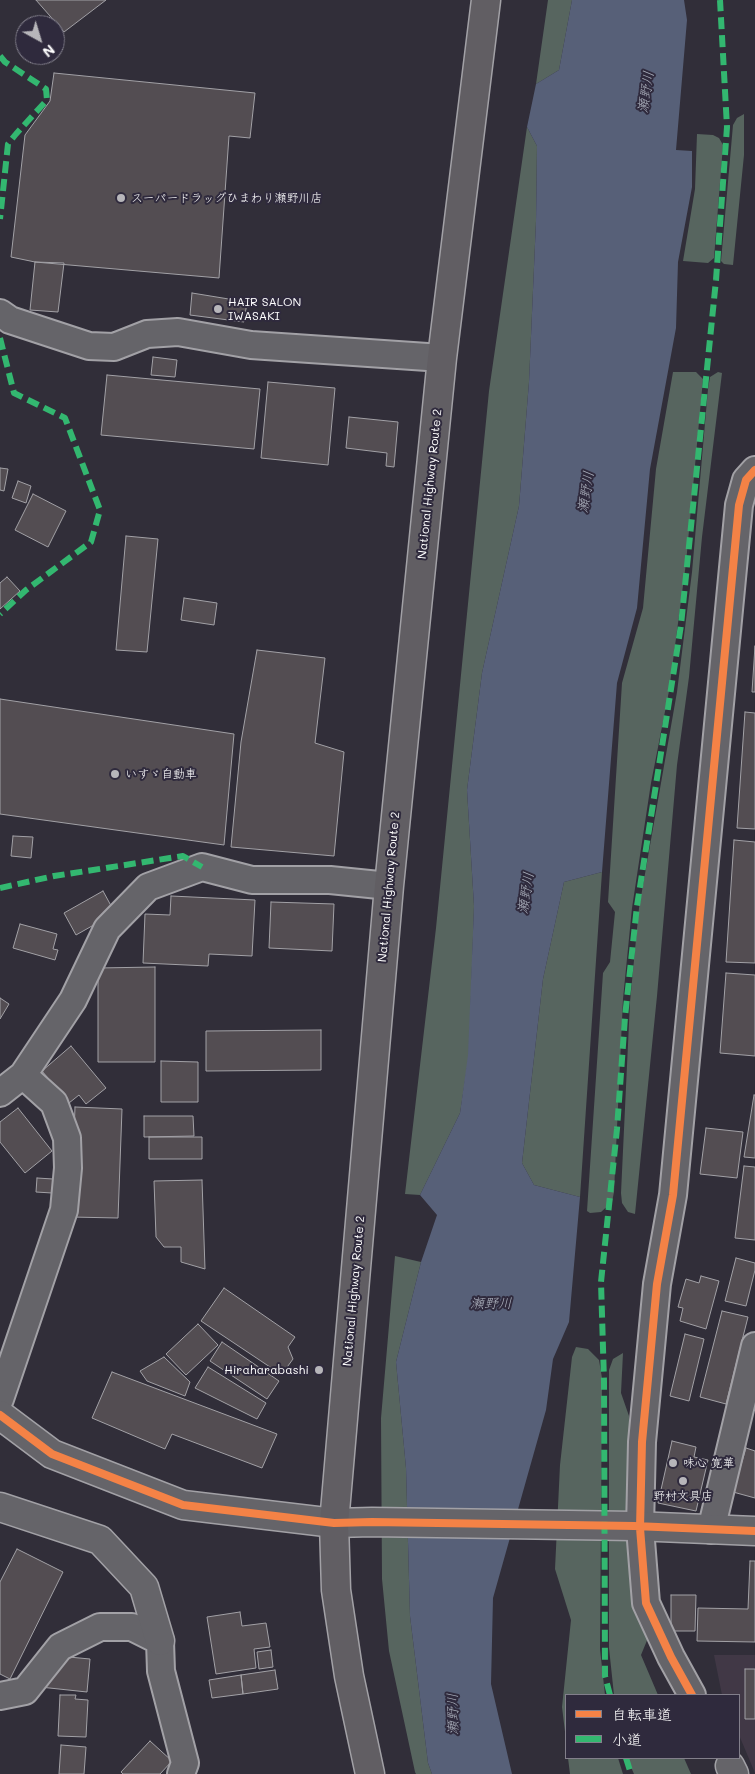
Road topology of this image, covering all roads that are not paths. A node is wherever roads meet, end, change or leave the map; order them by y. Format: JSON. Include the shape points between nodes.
{"nodes":[{"id":1,"x":486,"y":0,"type":"edge"},
{"id":2,"x":0,"y":313,"type":"edge"},
{"id":3,"x":442,"y":358,"type":"junction"},
{"id":4,"x":755,"y":470,"type":"edge"},
{"id":5,"x":389,"y":886,"type":"junction"},
{"id":6,"x":23,"y":1075,"type":"junction"},
{"id":7,"x":0,"y":1093,"type":"edge"},
{"id":8,"x":755,"y":1346,"type":"edge"},
{"id":9,"x":0,"y":1398,"type":"edge"},
{"id":10,"x":0,"y":1415,"type":"edge"},
{"id":11,"x":0,"y":1507,"type":"edge"},
{"id":12,"x":334,"y":1523,"type":"junction"},
{"id":13,"x":637,"y":1527,"type":"junction"},
{"id":14,"x":711,"y":1530,"type":"junction"},
{"id":15,"x":755,"y":1531,"type":"edge"},
{"id":16,"x":160,"y":1641,"type":"junction"},
{"id":17,"x":691,"y":1694,"type":"edge"},
{"id":18,"x":0,"y":1696,"type":"edge"},
{"id":19,"x":181,"y":1774,"type":"edge"},
{"id":20,"x":370,"y":1774,"type":"edge"}],
"edges":[{"from":1,"to":3,"type":"highway","name":"National Highway Route 2"},
{"from":2,"to":3,"type":"street","via":[[10,320],[88,346],[114,347],[147,334],[178,332],[251,345]]},
{"from":3,"to":5,"type":"highway","name":"National Highway Route 2"},
{"from":4,"to":13,"type":"street","via":[[746,480],[739,505],[673,1195],[657,1284]]},
{"from":5,"to":6,"type":"street","via":[[330,880],[252,880],[202,867],[148,887],[107,929],[73,1000]]},
{"from":5,"to":12,"type":"highway","name":"National Highway Route 2"},
{"from":6,"to":7,"type":"street"},
{"from":6,"to":9,"type":"street","via":[[54,1103],[67,1138],[68,1168],[64,1210]]},
{"from":8,"to":14,"type":"street"},
{"from":10,"to":12,"type":"street","via":[[52,1454],[183,1505]]},
{"from":11,"to":16,"type":"street","via":[[100,1540],[144,1586]]},
{"from":12,"to":13,"type":"street"},
{"from":12,"to":20,"type":"highway","name":"National Highway Route 2","via":[[336,1590],[349,1676]]},
{"from":13,"to":14,"type":"street"},
{"from":13,"to":17,"type":"street","via":[[646,1602]]},
{"from":14,"to":15,"type":"street"},
{"from":16,"to":18,"type":"street","via":[[132,1627],[100,1627],[60,1647],[25,1691]]},
{"from":16,"to":19,"type":"street","via":[[161,1672],[185,1763]]}]}
